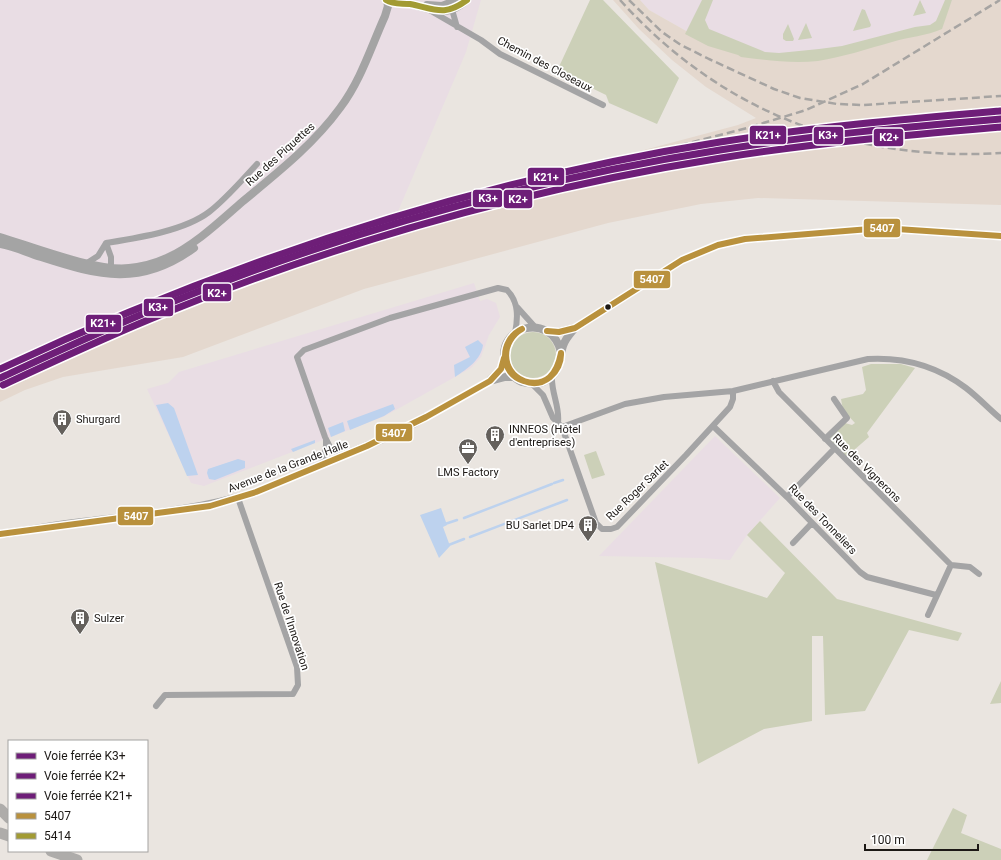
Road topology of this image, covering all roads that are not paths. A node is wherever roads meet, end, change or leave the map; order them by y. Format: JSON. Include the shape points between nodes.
{"nodes":[{"id":1,"x":412,"y":0,"type":"edge"},
{"id":2,"x":467,"y":0,"type":"edge"},
{"id":3,"x":387,"y":1,"type":"edge"},
{"id":4,"x":398,"y":2,"type":"edge"},
{"id":5,"x":453,"y":4,"type":"edge"},
{"id":6,"x":431,"y":11,"type":"junction"},
{"id":7,"x":385,"y":16,"type":"junction"},
{"id":8,"x":457,"y":27,"type":"junction"},
{"id":9,"x":603,"y":105,"type":"dead end"},
{"id":10,"x":257,"y":164,"type":"dead end"},
{"id":11,"x":225,"y":217,"type":"junction"},
{"id":12,"x":1001,"y":236,"type":"edge"},
{"id":13,"x":0,"y":237,"type":"edge"},
{"id":14,"x":106,"y":243,"type":"junction"},
{"id":15,"x":0,"y":244,"type":"edge"},
{"id":16,"x":87,"y":263,"type":"junction"},
{"id":17,"x":111,"y":268,"type":"junction"},
{"id":18,"x":103,"y":274,"type":"junction"},
{"id":19,"x":516,"y":306,"type":"junction"},
{"id":20,"x":535,"y":327,"type":"junction"},
{"id":21,"x":575,"y":328,"type":"junction"},
{"id":22,"x":547,"y":331,"type":"junction"},
{"id":23,"x":515,"y":333,"type":"junction"},
{"id":24,"x":561,"y":352,"type":"junction"},
{"id":25,"x":504,"y":358,"type":"junction"},
{"id":26,"x":515,"y":377,"type":"junction"},
{"id":27,"x":552,"y":377,"type":"junction"},
{"id":28,"x":490,"y":381,"type":"junction"},
{"id":29,"x":773,"y":381,"type":"junction"},
{"id":30,"x":532,"y":384,"type":"junction"},
{"id":31,"x":733,"y":392,"type":"junction"},
{"id":32,"x":834,"y":399,"type":"dead end"},
{"id":33,"x":1001,"y":419,"type":"edge"},
{"id":34,"x":560,"y":425,"type":"junction"},
{"id":35,"x":713,"y":426,"type":"junction"},
{"id":36,"x":325,"y":437,"type":"junction"},
{"id":37,"x":825,"y":440,"type":"junction"},
{"id":38,"x":834,"y":449,"type":"junction"},
{"id":39,"x":343,"y":456,"type":"junction"},
{"id":40,"x":322,"y":465,"type":"junction"},
{"id":41,"x":787,"y":497,"type":"junction"},
{"id":42,"x":238,"y":498,"type":"junction"},
{"id":43,"x":812,"y":523,"type":"junction"},
{"id":44,"x":2,"y":534,"type":"edge"},
{"id":45,"x":793,"y":543,"type":"dead end"},
{"id":46,"x":951,"y":565,"type":"junction"},
{"id":47,"x":980,"y":574,"type":"dead end"},
{"id":48,"x":936,"y":595,"type":"junction"},
{"id":49,"x":928,"y":615,"type":"dead end"},
{"id":50,"x":156,"y":706,"type":"dead end"},
{"id":51,"x":0,"y":809,"type":"edge"},
{"id":52,"x":8,"y":817,"type":"edge"},
{"id":53,"x":54,"y":852,"type":"edge"},
{"id":54,"x":70,"y":852,"type":"edge"},
{"id":55,"x":77,"y":860,"type":"edge"},
{"id":56,"x":88,"y":860,"type":"edge"}],
"edges":[{"from":1,"to":5,"type":"street","via":[[429,6]]},
{"from":2,"to":5,"type":"street"},
{"from":3,"to":4,"type":"street"},
{"from":3,"to":7,"type":"street","name":"Rue des Piquettes"},
{"from":4,"to":6,"type":"street"},
{"from":4,"to":7,"type":"street","name":"Rue des Piquettes"},
{"from":5,"to":6,"type":"street"},
{"from":5,"to":8,"type":"street"},
{"from":6,"to":8,"type":"street","name":"Chemin des Closeaux"},
{"from":7,"to":11,"type":"street","name":"Rue des Piquettes","via":[[360,75],[341,107],[319,135]]},
{"from":8,"to":9,"type":"street","name":"Chemin des Closeaux","via":[[500,54]]},
{"from":10,"to":14,"type":"street","via":[[209,212],[195,220],[170,229]]},
{"from":11,"to":17,"type":"street","name":"Rue des Piquettes","via":[[187,246],[166,258],[129,268]]},
{"from":11,"to":18,"type":"street","name":"Rue des Piquettes","via":[[200,244],[172,262],[138,273]]},
{"from":12,"to":21,"type":"street","via":[[882,228],[745,238],[718,245],[682,260]]},
{"from":13,"to":16,"type":"street","name":"Rue des Piquettes"},
{"from":14,"to":16,"type":"street","via":[[98,256]]},
{"from":14,"to":17,"type":"street","via":[[111,257]]},
{"from":15,"to":18,"type":"street","name":"Rue des Piquettes"},
{"from":16,"to":17,"type":"street","name":"Rue des Piquettes"},
{"from":17,"to":18,"type":"street"},
{"from":19,"to":20,"type":"street"},
{"from":19,"to":23,"type":"street","via":[[518,318]]},
{"from":19,"to":36,"type":"street","via":[[514,298],[507,290],[498,288],[390,318],[304,350],[297,357],[298,362]]},
{"from":20,"to":22,"type":"street"},
{"from":20,"to":23,"type":"street","via":[[524,328]]},
{"from":21,"to":22,"type":"street","via":[[559,332]]},
{"from":21,"to":24,"type":"street","via":[[566,338]]},
{"from":22,"to":24,"type":"street","via":[[556,339]]},
{"from":23,"to":25,"type":"street","via":[[507,344]]},
{"from":24,"to":27,"type":"street","via":[[559,366]]},
{"from":25,"to":26,"type":"street","via":[[508,369]]},
{"from":25,"to":28,"type":"street","name":"Avenue de la Grande Halle","via":[[501,369]]},
{"from":26,"to":28,"type":"street","name":"Avenue de la Grande Halle"},
{"from":26,"to":30,"type":"street"},
{"from":27,"to":30,"type":"street"},
{"from":27,"to":34,"type":"street","via":[[551,387]]},
{"from":28,"to":39,"type":"street","name":"Avenue de la Grande Halle","via":[[397,432]]},
{"from":29,"to":31,"type":"street"},
{"from":29,"to":33,"type":"street","via":[[868,359],[903,360],[933,369],[957,381]]},
{"from":29,"to":37,"type":"street","name":"Rue des Vignerons","via":[[779,392]]},
{"from":30,"to":34,"type":"street","via":[[543,395],[553,418]]},
{"from":31,"to":34,"type":"street","via":[[664,397],[625,404]]},
{"from":31,"to":35,"type":"street","name":"Rue Roger Sarlet","via":[[730,407]]},
{"from":32,"to":37,"type":"street","via":[[847,418]]},
{"from":34,"to":35,"type":"street","name":"Rue Roger Sarlet","via":[[596,523],[602,529],[617,527]]},
{"from":35,"to":41,"type":"street","name":"Rue des Tonneliers"},
{"from":36,"to":39,"type":"street","via":[[330,447]]},
{"from":36,"to":40,"type":"street"},
{"from":37,"to":38,"type":"street","name":"Rue des Vignerons"},
{"from":38,"to":41,"type":"street"},
{"from":38,"to":46,"type":"street","name":"Rue des Vignerons"},
{"from":39,"to":40,"type":"street","name":"Avenue de la Grande Halle"},
{"from":40,"to":42,"type":"street","name":"Avenue de la Grande Halle"},
{"from":41,"to":43,"type":"street","name":"Rue des Tonneliers"},
{"from":42,"to":44,"type":"street","name":"Avenue de la Grande Halle","via":[[184,510],[44,526]]},
{"from":42,"to":50,"type":"street","name":"Rue de l'Innovation","via":[[297,667],[298,685],[293,694],[165,695]]},
{"from":43,"to":45,"type":"street"},
{"from":43,"to":48,"type":"street","name":"Rue des Tonneliers","via":[[867,577]]},
{"from":46,"to":47,"type":"street","via":[[970,567]]},
{"from":46,"to":48,"type":"street"},
{"from":48,"to":49,"type":"street"},
{"from":51,"to":52,"type":"highway"},
{"from":53,"to":55,"type":"highway"},
{"from":54,"to":56,"type":"highway"}]}
